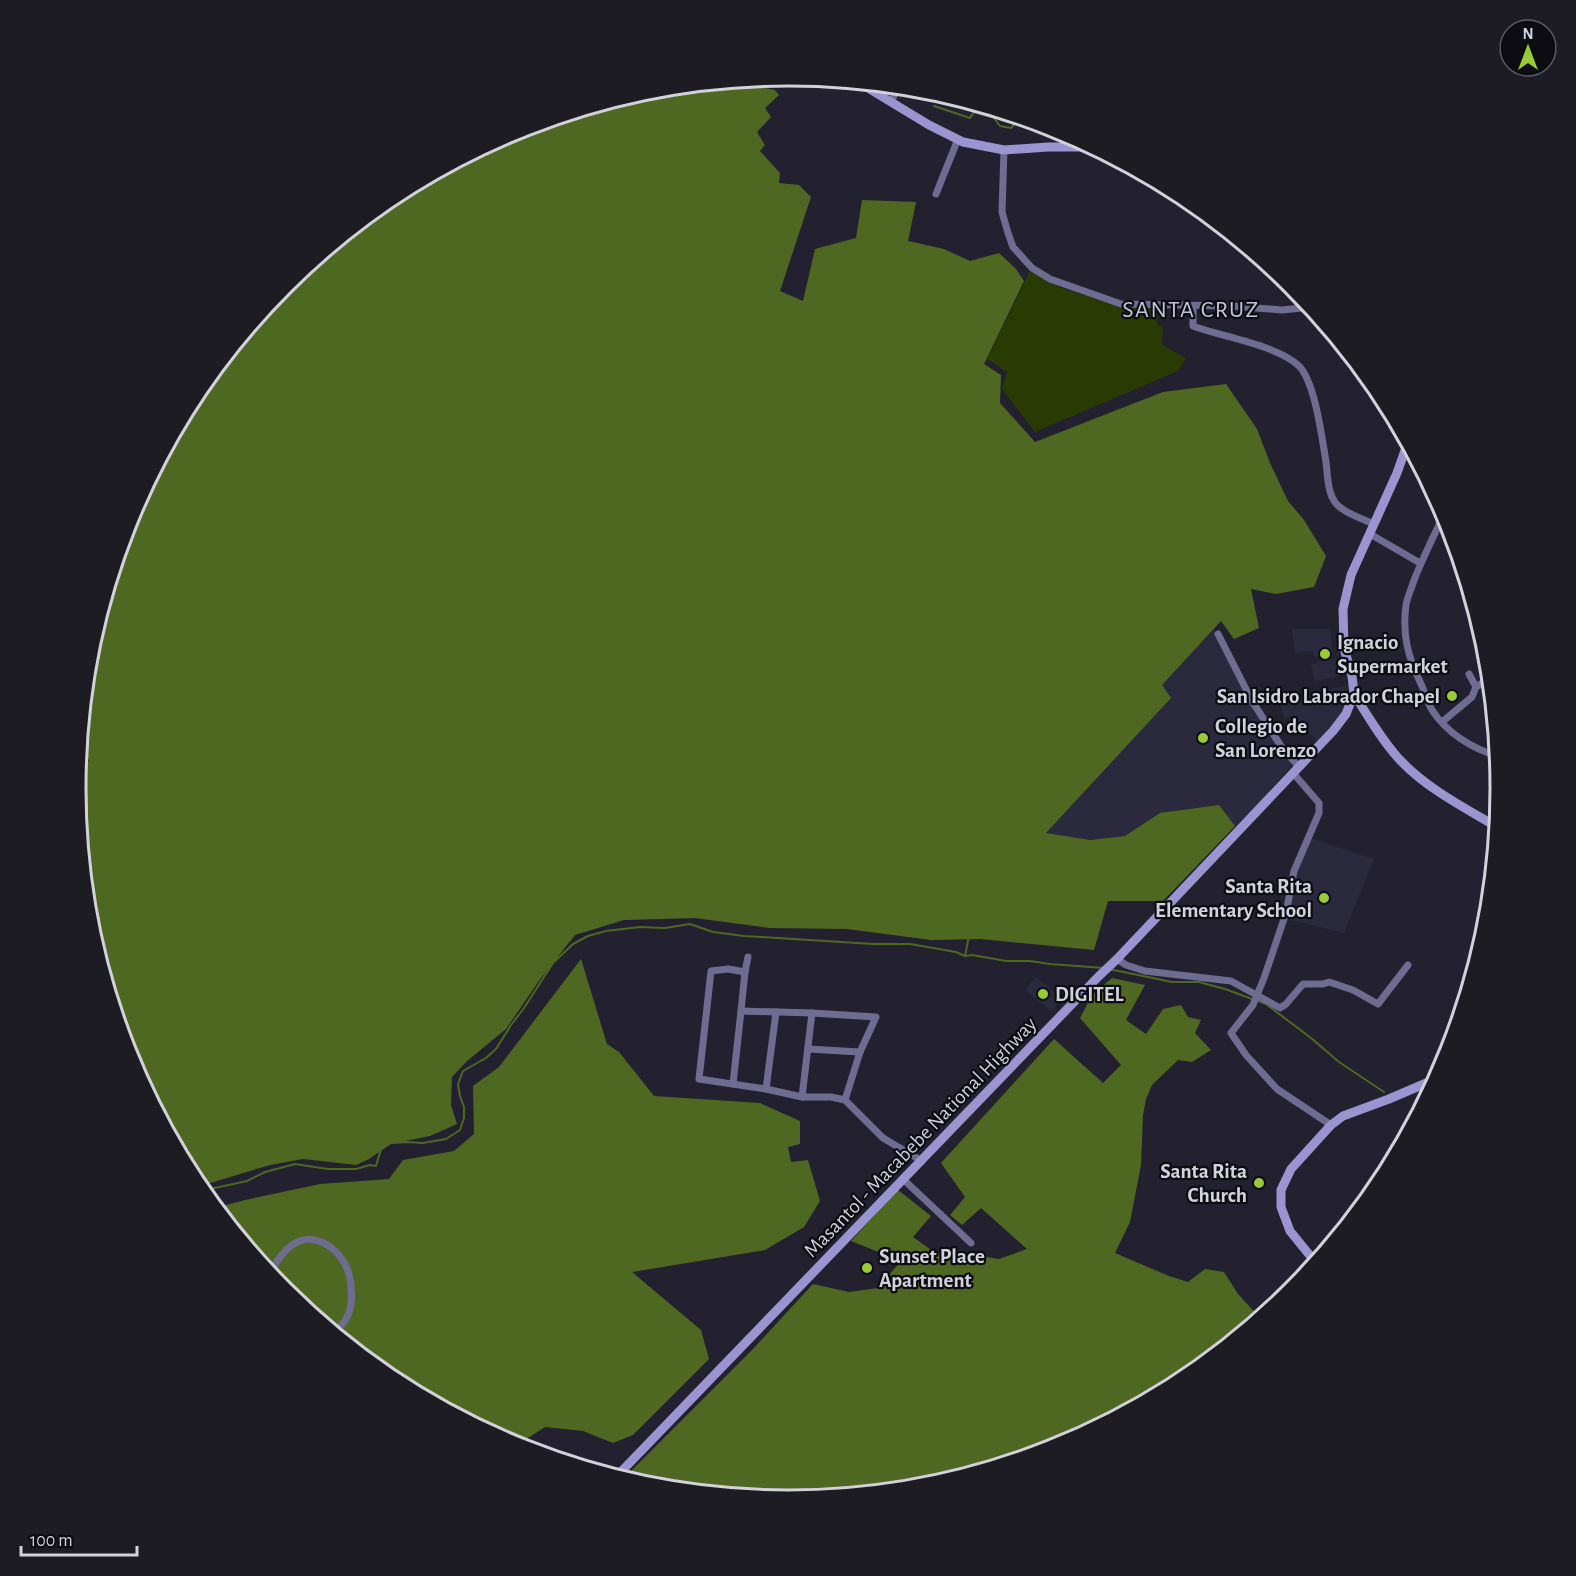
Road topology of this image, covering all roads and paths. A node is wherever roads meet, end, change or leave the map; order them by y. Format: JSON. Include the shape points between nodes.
{"nodes":[{"id":1,"x":873,"y":91,"type":"edge"},
{"id":2,"x":895,"y":94,"type":"edge"},
{"id":3,"x":891,"y":102,"type":"junction"},
{"id":4,"x":958,"y":139,"type":"junction"},
{"id":5,"x":1075,"y":147,"type":"edge"},
{"id":6,"x":1004,"y":150,"type":"junction"},
{"id":7,"x":936,"y":194,"type":"dead end"},
{"id":8,"x":1193,"y":306,"type":"junction"},
{"id":9,"x":1301,"y":308,"type":"edge"},
{"id":10,"x":1405,"y":453,"type":"edge"},
{"id":11,"x":1374,"y":524,"type":"junction"},
{"id":12,"x":1439,"y":524,"type":"edge"},
{"id":13,"x":1370,"y":534,"type":"junction"},
{"id":14,"x":1420,"y":563,"type":"junction"},
{"id":15,"x":1218,"y":634,"type":"dead end"},
{"id":16,"x":1469,"y":674,"type":"dead end"},
{"id":17,"x":1482,"y":683,"type":"edge"},
{"id":18,"x":1476,"y":687,"type":"junction"},
{"id":19,"x":1354,"y":694,"type":"junction"},
{"id":20,"x":1442,"y":722,"type":"junction"},
{"id":21,"x":1489,"y":753,"type":"edge"},
{"id":22,"x":1296,"y":770,"type":"junction"},
{"id":23,"x":1489,"y":822,"type":"edge"},
{"id":24,"x":748,"y":957,"type":"dead end"},
{"id":25,"x":1116,"y":960,"type":"junction"},
{"id":26,"x":1408,"y":965,"type":"dead end"},
{"id":27,"x":745,"y":972,"type":"junction"},
{"id":28,"x":1255,"y":1000,"type":"junction"},
{"id":29,"x":741,"y":1011,"type":"junction"},
{"id":30,"x":776,"y":1012,"type":"junction"},
{"id":31,"x":812,"y":1013,"type":"junction"},
{"id":32,"x":808,"y":1050,"type":"junction"},
{"id":33,"x":860,"y":1052,"type":"junction"},
{"id":34,"x":733,"y":1084,"type":"junction"},
{"id":35,"x":1425,"y":1084,"type":"edge"},
{"id":36,"x":766,"y":1089,"type":"junction"},
{"id":37,"x":802,"y":1097,"type":"junction"},
{"id":38,"x":845,"y":1100,"type":"junction"},
{"id":39,"x":1331,"y":1125,"type":"junction"},
{"id":40,"x":922,"y":1161,"type":"junction"},
{"id":41,"x":904,"y":1180,"type":"junction"},
{"id":42,"x":971,"y":1243,"type":"dead end"},
{"id":43,"x":1311,"y":1257,"type":"edge"},
{"id":44,"x":274,"y":1267,"type":"edge"},
{"id":45,"x":339,"y":1327,"type":"edge"},
{"id":46,"x":622,"y":1471,"type":"edge"}],
"edges":[{"from":1,"to":3,"type":"main road"},
{"from":2,"to":3,"type":"street"},
{"from":3,"to":4,"type":"main road"},
{"from":4,"to":6,"type":"main road"},
{"from":4,"to":7,"type":"street"},
{"from":5,"to":6,"type":"main road"},
{"from":6,"to":8,"type":"street","via":[[1002,212],[1013,247],[1032,268],[1050,279],[1121,304]]},
{"from":8,"to":9,"type":"street"},
{"from":8,"to":11,"type":"street","via":[[1193,326],[1284,356],[1299,367],[1308,380],[1319,423],[1332,497],[1340,508]]},
{"from":10,"to":11,"type":"main road"},
{"from":11,"to":13,"type":"main road"},
{"from":12,"to":14,"type":"street"},
{"from":13,"to":14,"type":"street"},
{"from":13,"to":19,"type":"main road","via":[[1351,575],[1343,609],[1344,648]]},
{"from":14,"to":20,"type":"street","via":[[1406,604],[1405,638],[1410,662],[1431,709]]},
{"from":15,"to":22,"type":"street","via":[[1252,702]]},
{"from":16,"to":18,"type":"street"},
{"from":17,"to":18,"type":"street"},
{"from":18,"to":20,"type":"street","via":[[1472,696]]},
{"from":19,"to":22,"type":"main road","name":"Masantol - Macabebe National Highway","via":[[1346,714]]},
{"from":19,"to":23,"type":"main road","via":[[1401,762],[1426,783]]},
{"from":20,"to":21,"type":"street"},
{"from":22,"to":25,"type":"main road","name":"Masantol - Macabebe National Highway"},
{"from":22,"to":28,"type":"street","via":[[1319,802],[1319,813],[1294,871],[1286,913]]},
{"from":24,"to":27,"type":"street"},
{"from":25,"to":28,"type":"street","via":[[1145,971],[1231,981]]},
{"from":25,"to":40,"type":"main road","name":"Masantol - Macabebe National Highway"},
{"from":26,"to":28,"type":"street","via":[[1378,1004],[1329,982],[1303,984],[1280,1008]]},
{"from":27,"to":29,"type":"street"},
{"from":27,"to":34,"type":"street","via":[[711,971],[699,1079]]},
{"from":28,"to":39,"type":"street","via":[[1231,1033],[1277,1089]]},
{"from":29,"to":30,"type":"street"},
{"from":29,"to":34,"type":"street"},
{"from":30,"to":31,"type":"street"},
{"from":30,"to":36,"type":"street"},
{"from":31,"to":32,"type":"street"},
{"from":31,"to":33,"type":"street","via":[[876,1017]]},
{"from":32,"to":33,"type":"street"},
{"from":32,"to":37,"type":"street"},
{"from":33,"to":38,"type":"street"},
{"from":34,"to":36,"type":"street"},
{"from":35,"to":39,"type":"main road","via":[[1343,1116]]},
{"from":36,"to":37,"type":"street"},
{"from":37,"to":38,"type":"street"},
{"from":38,"to":40,"type":"street","via":[[883,1138]]},
{"from":39,"to":43,"type":"main road","via":[[1291,1169],[1281,1190],[1281,1207],[1290,1231]]},
{"from":40,"to":41,"type":"main road","name":"Masantol - Macabebe National Highway"},
{"from":41,"to":42,"type":"street"},
{"from":41,"to":46,"type":"main road","name":"Masantol - Macabebe National Highway"},
{"from":44,"to":45,"type":"street","via":[[285,1251],[300,1240],[318,1239],[334,1250],[349,1274],[351,1304]]}]}
